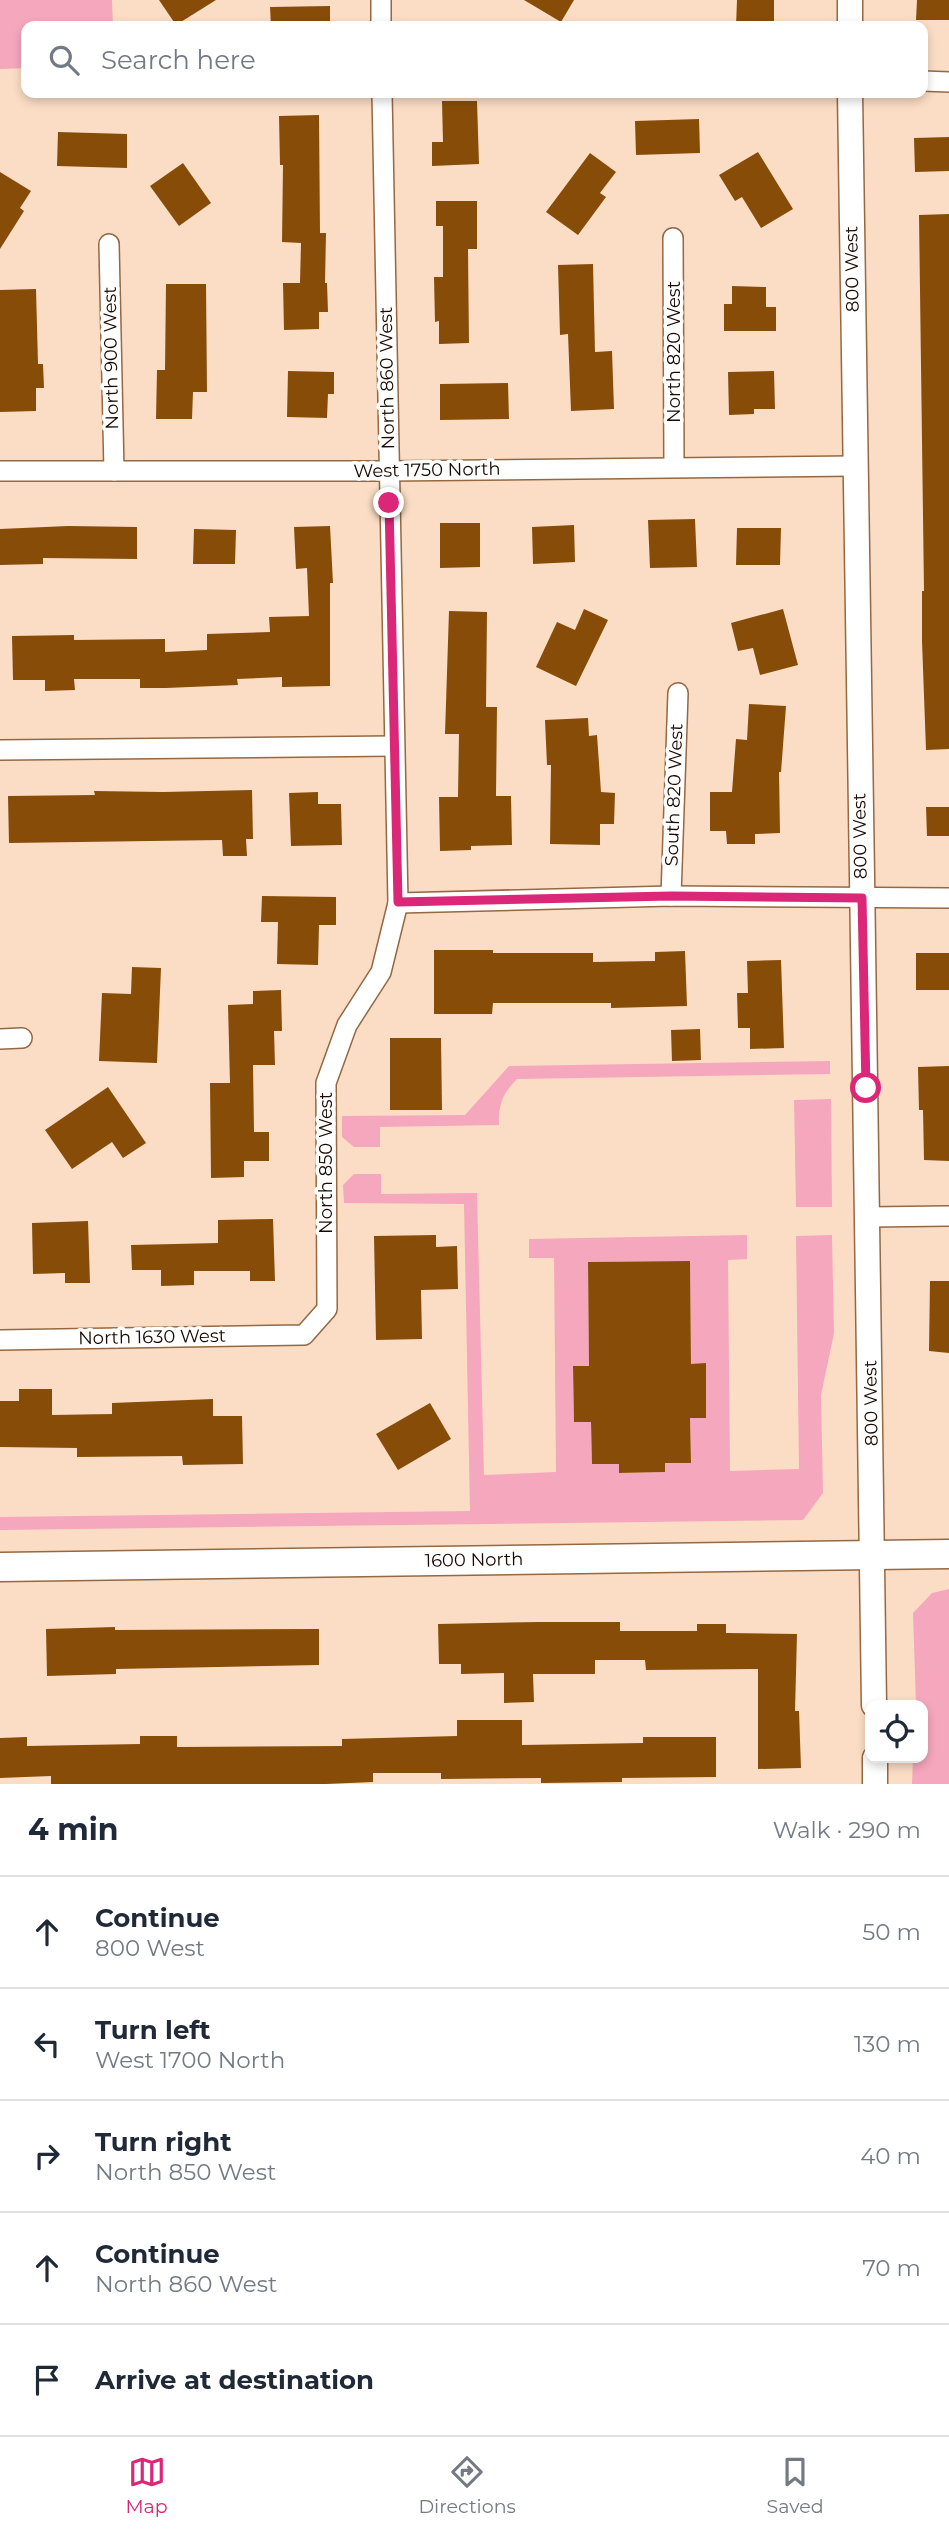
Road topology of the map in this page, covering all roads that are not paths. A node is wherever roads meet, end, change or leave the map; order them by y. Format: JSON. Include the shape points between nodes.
{"nodes":[{"id":1,"x":381,"y":0,"type":"edge"},
{"id":2,"x":850,"y":0,"type":"edge"},
{"id":3,"x":381,"y":21,"type":"edge"},
{"id":4,"x":850,"y":21,"type":"edge"},
{"id":5,"x":928,"y":82,"type":"edge"},
{"id":6,"x":949,"y":82,"type":"edge"},
{"id":7,"x":382,"y":98,"type":"edge"},
{"id":8,"x":850,"y":98,"type":"edge"},
{"id":9,"x":673,"y":238,"type":"dead end"},
{"id":10,"x":109,"y":244,"type":"dead end"},
{"id":11,"x":674,"y":466,"type":"junction"},
{"id":12,"x":854,"y":466,"type":"junction"},
{"id":13,"x":0,"y":471,"type":"edge"},
{"id":14,"x":114,"y":471,"type":"junction"},
{"id":15,"x":388,"y":471,"type":"junction"},
{"id":16,"x":678,"y":694,"type":"dead end"},
{"id":17,"x":394,"y":746,"type":"junction"},
{"id":18,"x":0,"y":750,"type":"edge"},
{"id":19,"x":671,"y":896,"type":"junction"},
{"id":20,"x":862,"y":898,"type":"junction"},
{"id":21,"x":949,"y":898,"type":"edge"},
{"id":22,"x":398,"y":902,"type":"junction"},
{"id":23,"x":22,"y":1038,"type":"dead end"},
{"id":24,"x":0,"y":1039,"type":"edge"},
{"id":25,"x":949,"y":1216,"type":"edge"},
{"id":26,"x":868,"y":1217,"type":"junction"},
{"id":27,"x":304,"y":1335,"type":"joint"},
{"id":28,"x":0,"y":1340,"type":"edge"},
{"id":29,"x":873,"y":1554,"type":"junction"},
{"id":30,"x":949,"y":1554,"type":"edge"},
{"id":31,"x":0,"y":1567,"type":"edge"},
{"id":32,"x":874,"y":1700,"type":"edge"},
{"id":33,"x":875,"y":1763,"type":"edge"},
{"id":34,"x":875,"y":1784,"type":"edge"}],
"edges":[{"from":1,"to":3,"type":"street"},
{"from":2,"to":4,"type":"street"},
{"from":5,"to":6,"type":"street"},
{"from":7,"to":15,"type":"street","name":"North 860 West"},
{"from":8,"to":12,"type":"street","name":"800 West"},
{"from":9,"to":11,"type":"street","name":"North 820 West"},
{"from":10,"to":14,"type":"street","name":"North 900 West"},
{"from":11,"to":12,"type":"street","name":"West 1750 North"},
{"from":11,"to":15,"type":"street","name":"West 1750 North"},
{"from":12,"to":20,"type":"street","name":"800 West"},
{"from":13,"to":14,"type":"street","name":"West 1750 North"},
{"from":14,"to":15,"type":"street","name":"West 1750 North"},
{"from":15,"to":17,"type":"street","name":"North 860 West"},
{"from":16,"to":19,"type":"street","name":"South 820 West"},
{"from":17,"to":18,"type":"street"},
{"from":17,"to":22,"type":"street","name":"North 850 West"},
{"from":19,"to":20,"type":"street"},
{"from":19,"to":22,"type":"street"},
{"from":20,"to":21,"type":"street"},
{"from":20,"to":26,"type":"street","name":"800 West"},
{"from":22,"to":27,"type":"street","name":"North 850 West","via":[[382,972],[346,1025],[326,1083],[327,1308]]},
{"from":23,"to":24,"type":"street"},
{"from":25,"to":26,"type":"street"},
{"from":26,"to":29,"type":"street","name":"800 West"},
{"from":27,"to":28,"type":"street","name":"North 1630 West"},
{"from":29,"to":30,"type":"main road","name":"1600 North"},
{"from":29,"to":31,"type":"main road","name":"1600 North"},
{"from":29,"to":32,"type":"street","name":"800 West"},
{"from":33,"to":34,"type":"street"}]}
